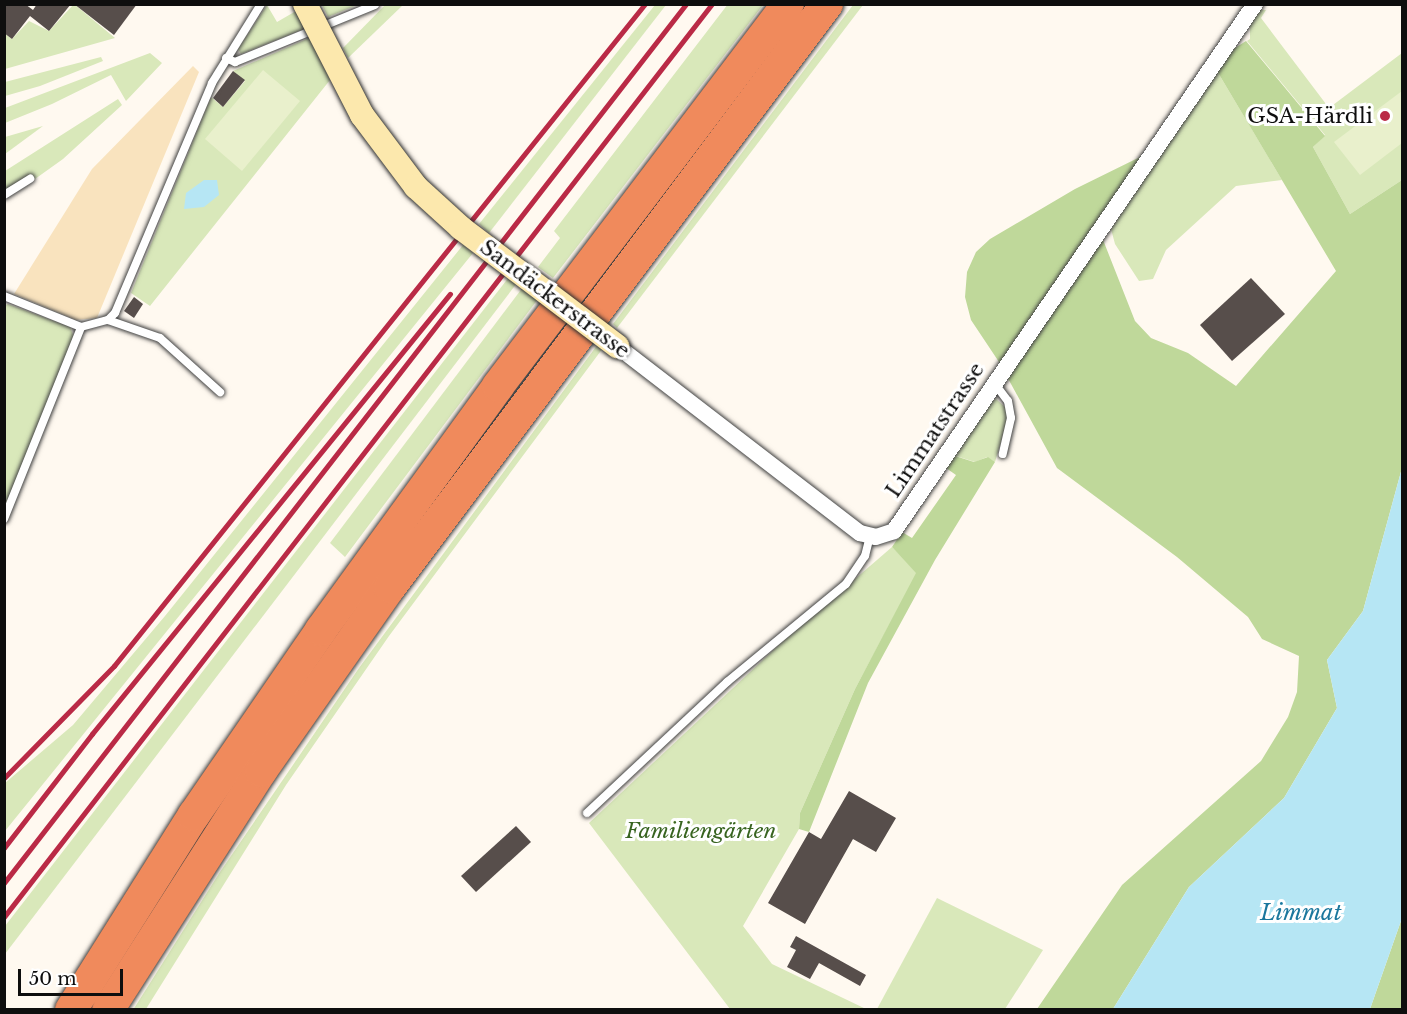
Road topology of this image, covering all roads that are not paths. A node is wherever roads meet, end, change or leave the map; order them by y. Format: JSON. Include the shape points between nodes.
{"nodes":[{"id":1,"x":261,"y":4,"type":"edge"},
{"id":2,"x":305,"y":4,"type":"edge"},
{"id":3,"x":375,"y":4,"type":"edge"},
{"id":4,"x":788,"y":4,"type":"edge"},
{"id":5,"x":827,"y":4,"type":"edge"},
{"id":6,"x":1255,"y":4,"type":"edge"},
{"id":7,"x":226,"y":58,"type":"junction"},
{"id":8,"x":30,"y":179,"type":"dead end"},
{"id":9,"x":4,"y":195,"type":"edge"},
{"id":10,"x":4,"y":296,"type":"edge"},
{"id":11,"x":108,"y":320,"type":"junction"},
{"id":12,"x":81,"y":327,"type":"junction"},
{"id":13,"x":617,"y":346,"type":"joint"},
{"id":14,"x":995,"y":384,"type":"junction"},
{"id":15,"x":220,"y":392,"type":"dead end"},
{"id":16,"x":1003,"y":454,"type":"dead end"},
{"id":17,"x":4,"y":519,"type":"edge"},
{"id":18,"x":870,"y":536,"type":"junction"},
{"id":19,"x":587,"y":813,"type":"dead end"},
{"id":20,"x":71,"y":1010,"type":"edge"},
{"id":21,"x":108,"y":1010,"type":"edge"}],
"edges":[{"from":1,"to":7,"type":"lane"},
{"from":2,"to":13,"type":"street","name":"Sandäckerstrasse","bridge":true,"via":[[362,115],[416,187],[461,228]]},
{"from":3,"to":7,"type":"lane","via":[[236,62]]},
{"from":4,"to":20,"type":"highway","via":[[498,386],[321,630],[194,815]]},
{"from":5,"to":21,"type":"highway","via":[[530,396],[359,630],[220,833]]},
{"from":6,"to":14,"type":"street","name":"Limmatstrasse"},
{"from":7,"to":11,"type":"lane","via":[[212,83],[120,306]]},
{"from":8,"to":9,"type":"lane"},
{"from":10,"to":12,"type":"lane"},
{"from":11,"to":12,"type":"lane"},
{"from":11,"to":15,"type":"lane","via":[[160,338]]},
{"from":12,"to":17,"type":"lane"},
{"from":13,"to":18,"type":"street","name":"Sandäckerstrasse"},
{"from":14,"to":16,"type":"lane","via":[[1008,401],[1011,418]]},
{"from":14,"to":18,"type":"street","name":"Limmatstrasse","via":[[894,531]]},
{"from":18,"to":19,"type":"lane","via":[[865,556],[846,584],[727,682]]}]}
